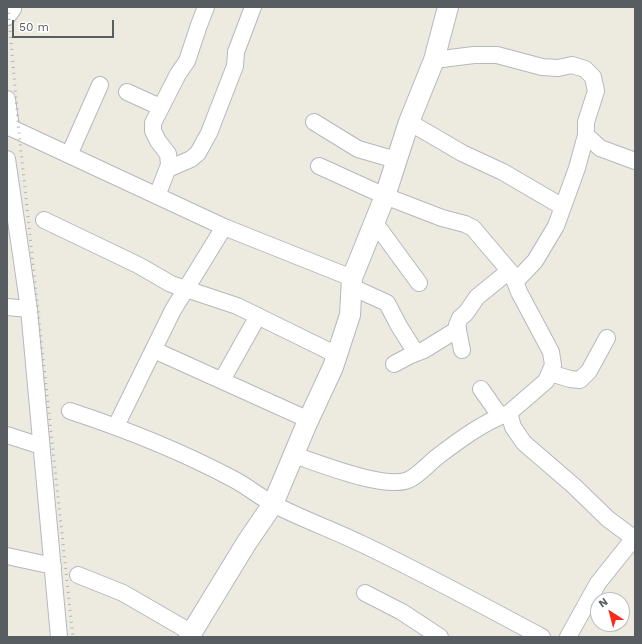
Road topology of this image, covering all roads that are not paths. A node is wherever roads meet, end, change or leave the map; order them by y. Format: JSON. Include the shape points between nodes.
{"nodes":[{"id":1,"x":13,"y":7,"type":"edge"},
{"id":2,"x":206,"y":7,"type":"edge"},
{"id":3,"x":253,"y":7,"type":"edge"},
{"id":4,"x":445,"y":8,"type":"edge"},
{"id":5,"x":7,"y":17,"type":"edge"},
{"id":6,"x":434,"y":60,"type":"junction"},
{"id":7,"x":100,"y":85,"type":"dead end"},
{"id":8,"x":127,"y":92,"type":"dead end"},
{"id":9,"x":7,"y":99,"type":"edge"},
{"id":10,"x":160,"y":107,"type":"junction"},
{"id":11,"x":314,"y":122,"type":"dead end"},
{"id":12,"x":409,"y":122,"type":"junction"},
{"id":13,"x":9,"y":127,"type":"edge"},
{"id":14,"x":586,"y":135,"type":"junction"},
{"id":15,"x":69,"y":155,"type":"junction"},
{"id":16,"x":7,"y":159,"type":"edge"},
{"id":17,"x":396,"y":160,"type":"junction"},
{"id":18,"x":635,"y":161,"type":"edge"},
{"id":19,"x":319,"y":166,"type":"dead end"},
{"id":20,"x":168,"y":169,"type":"junction"},
{"id":21,"x":157,"y":196,"type":"junction"},
{"id":22,"x":385,"y":196,"type":"junction"},
{"id":23,"x":563,"y":207,"type":"junction"},
{"id":24,"x":44,"y":220,"type":"dead end"},
{"id":25,"x":374,"y":223,"type":"junction"},
{"id":26,"x":224,"y":227,"type":"junction"},
{"id":27,"x":512,"y":277,"type":"junction"},
{"id":28,"x":352,"y":282,"type":"junction"},
{"id":29,"x":420,"y":283,"type":"dead end"},
{"id":30,"x":186,"y":290,"type":"junction"},
{"id":31,"x":7,"y":307,"type":"edge"},
{"id":32,"x":29,"y":309,"type":"junction"},
{"id":33,"x":258,"y":316,"type":"junction"},
{"id":34,"x":458,"y":329,"type":"junction"},
{"id":35,"x":607,"y":338,"type":"dead end"},
{"id":36,"x":154,"y":350,"type":"junction"},
{"id":37,"x":462,"y":350,"type":"dead end"},
{"id":38,"x":416,"y":353,"type":"junction"},
{"id":39,"x":337,"y":355,"type":"junction"},
{"id":40,"x":394,"y":364,"type":"dead end"},
{"id":41,"x":550,"y":373,"type":"junction"},
{"id":42,"x":222,"y":380,"type":"junction"},
{"id":43,"x":481,"y":389,"type":"dead end"},
{"id":44,"x":70,"y":410,"type":"dead end"},
{"id":45,"x":505,"y":415,"type":"junction"},
{"id":46,"x":308,"y":420,"type":"junction"},
{"id":47,"x":116,"y":426,"type":"junction"},
{"id":48,"x":7,"y":435,"type":"edge"},
{"id":49,"x":42,"y":446,"type":"junction"},
{"id":50,"x":294,"y":454,"type":"junction"},
{"id":51,"x":273,"y":504,"type":"junction"},
{"id":52,"x":634,"y":538,"type":"edge"},
{"id":53,"x":7,"y":556,"type":"edge"},
{"id":54,"x":53,"y":566,"type":"junction"},
{"id":55,"x":78,"y":575,"type":"dead end"},
{"id":56,"x":365,"y":593,"type":"dead end"},
{"id":57,"x":190,"y":635,"type":"edge"},
{"id":58,"x":438,"y":636,"type":"edge"},
{"id":59,"x":59,"y":637,"type":"edge"},
{"id":60,"x":542,"y":637,"type":"edge"},
{"id":61,"x":568,"y":637,"type":"edge"}],
"edges":[{"from":1,"to":5,"type":"street"},
{"from":2,"to":10,"type":"street","via":[[188,61]]},
{"from":3,"to":20,"type":"street","via":[[236,52],[235,66],[209,133],[191,159]]},
{"from":4,"to":6,"type":"street"},
{"from":6,"to":12,"type":"street"},
{"from":6,"to":14,"type":"street","via":[[497,55],[542,66],[558,68],[572,65],[585,69],[593,77],[596,91],[586,122]]},
{"from":7,"to":15,"type":"street"},
{"from":8,"to":10,"type":"street"},
{"from":9,"to":13,"type":"street"},
{"from":10,"to":20,"type":"street","via":[[153,123],[153,131],[168,154]]},
{"from":11,"to":17,"type":"street","via":[[358,149]]},
{"from":12,"to":17,"type":"street"},
{"from":12,"to":23,"type":"street"},
{"from":13,"to":15,"type":"street"},
{"from":14,"to":18,"type":"street","via":[[600,148]]},
{"from":14,"to":23,"type":"street"},
{"from":15,"to":21,"type":"street"},
{"from":16,"to":32,"type":"street"},
{"from":17,"to":22,"type":"street"},
{"from":19,"to":22,"type":"street"},
{"from":20,"to":21,"type":"street"},
{"from":21,"to":26,"type":"street"},
{"from":22,"to":25,"type":"street"},
{"from":22,"to":27,"type":"street","via":[[473,228]]},
{"from":23,"to":27,"type":"street","via":[[556,226],[535,261]]},
{"from":24,"to":30,"type":"street"},
{"from":25,"to":28,"type":"street"},
{"from":25,"to":29,"type":"street"},
{"from":26,"to":28,"type":"street"},
{"from":26,"to":30,"type":"street"},
{"from":27,"to":34,"type":"street","via":[[477,297],[460,318]]},
{"from":27,"to":41,"type":"street","via":[[551,352],[553,365]]},
{"from":28,"to":38,"type":"street","via":[[387,303],[398,326]]},
{"from":28,"to":39,"type":"street","via":[[350,315]]},
{"from":30,"to":33,"type":"street","via":[[237,306]]},
{"from":30,"to":36,"type":"street"},
{"from":31,"to":32,"type":"street"},
{"from":32,"to":49,"type":"street"},
{"from":33,"to":39,"type":"street"},
{"from":33,"to":42,"type":"street"},
{"from":34,"to":37,"type":"street"},
{"from":34,"to":38,"type":"street"},
{"from":35,"to":41,"type":"street","via":[[589,371],[580,380]]},
{"from":36,"to":42,"type":"street"},
{"from":36,"to":47,"type":"street"},
{"from":38,"to":40,"type":"street"},
{"from":39,"to":46,"type":"street"},
{"from":41,"to":45,"type":"street","via":[[546,381]]},
{"from":42,"to":46,"type":"street"},
{"from":43,"to":45,"type":"street"},
{"from":44,"to":47,"type":"street"},
{"from":45,"to":50,"type":"street","via":[[475,430],[408,480],[374,480]]},
{"from":45,"to":52,"type":"street","via":[[524,443],[608,519]]},
{"from":46,"to":50,"type":"street"},
{"from":47,"to":51,"type":"street","via":[[165,445],[236,480]]},
{"from":48,"to":49,"type":"street"},
{"from":49,"to":54,"type":"street"},
{"from":50,"to":51,"type":"street"},
{"from":51,"to":57,"type":"street"},
{"from":51,"to":60,"type":"street","via":[[413,568]]},
{"from":52,"to":61,"type":"street","via":[[598,583]]},
{"from":53,"to":54,"type":"street"},
{"from":54,"to":59,"type":"street"},
{"from":55,"to":57,"type":"street","via":[[123,593]]},
{"from":56,"to":58,"type":"street","via":[[402,612]]}]}
